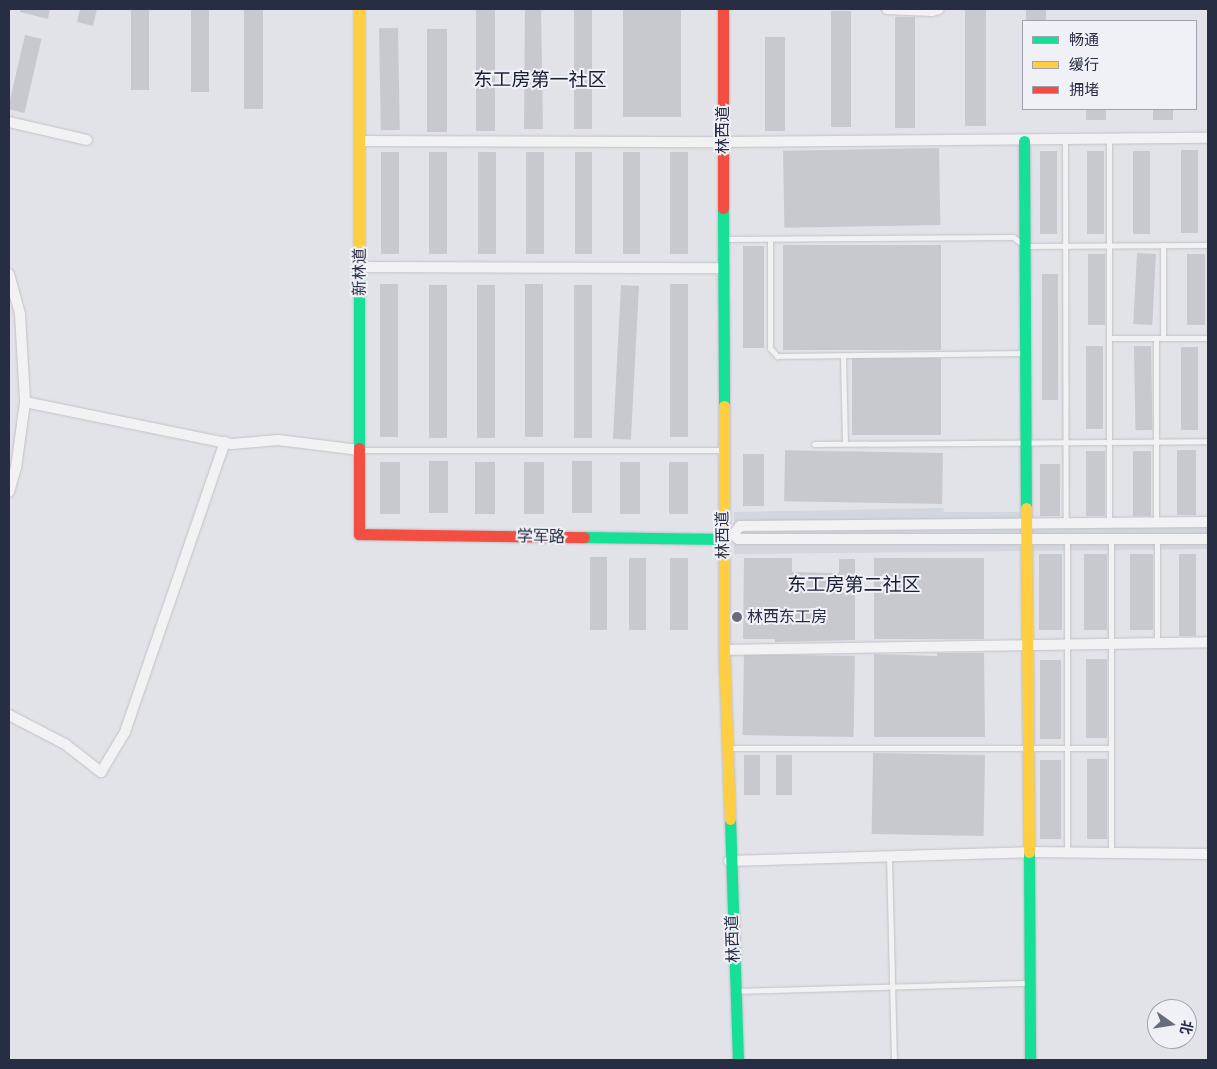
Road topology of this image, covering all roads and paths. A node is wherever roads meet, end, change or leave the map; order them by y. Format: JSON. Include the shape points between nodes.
{"nodes":[{"id":1,"x":359,"y":9,"type":"edge"},
{"id":2,"x":723,"y":9,"type":"edge"},
{"id":3,"x":887,"y":9,"type":"edge"},
{"id":4,"x":939,"y":9,"type":"edge"},
{"id":5,"x":9,"y":122,"type":"edge"},
{"id":6,"x":1208,"y":138,"type":"edge"},
{"id":7,"x":87,"y":140,"type":"dead end"},
{"id":8,"x":1065,"y":140,"type":"junction"},
{"id":9,"x":1109,"y":140,"type":"junction"},
{"id":10,"x":360,"y":141,"type":"junction"},
{"id":11,"x":1024,"y":141,"type":"junction"},
{"id":12,"x":723,"y":142,"type":"junction"},
{"id":13,"x":723,"y":239,"type":"junction"},
{"id":14,"x":770,"y":239,"type":"junction"},
{"id":15,"x":1109,"y":245,"type":"junction"},
{"id":16,"x":1163,"y":245,"type":"junction"},
{"id":17,"x":1208,"y":245,"type":"edge"},
{"id":18,"x":1024,"y":246,"type":"junction"},
{"id":19,"x":1064,"y":246,"type":"junction"},
{"id":20,"x":360,"y":267,"type":"junction"},
{"id":21,"x":723,"y":268,"type":"junction"},
{"id":22,"x":9,"y":274,"type":"edge"},
{"id":23,"x":1109,"y":338,"type":"junction"},
{"id":24,"x":1156,"y":338,"type":"junction"},
{"id":25,"x":1163,"y":338,"type":"junction"},
{"id":26,"x":1208,"y":338,"type":"edge"},
{"id":27,"x":1025,"y":353,"type":"junction"},
{"id":28,"x":844,"y":355,"type":"junction"},
{"id":29,"x":25,"y":402,"type":"junction"},
{"id":30,"x":1026,"y":441,"type":"junction"},
{"id":31,"x":1066,"y":441,"type":"junction"},
{"id":32,"x":1109,"y":441,"type":"junction"},
{"id":33,"x":1156,"y":441,"type":"junction"},
{"id":34,"x":1208,"y":441,"type":"edge"},
{"id":35,"x":226,"y":442,"type":"junction"},
{"id":36,"x":845,"y":443,"type":"junction"},
{"id":37,"x":814,"y":444,"type":"dead end"},
{"id":38,"x":359,"y":450,"type":"junction"},
{"id":39,"x":722,"y":450,"type":"junction"},
{"id":40,"x":9,"y":492,"type":"edge"},
{"id":41,"x":1208,"y":522,"type":"edge"},
{"id":42,"x":1156,"y":523,"type":"junction"},
{"id":43,"x":1108,"y":524,"type":"junction"},
{"id":44,"x":1066,"y":525,"type":"junction"},
{"id":45,"x":1026,"y":526,"type":"junction"},
{"id":46,"x":359,"y":534,"type":"joint"},
{"id":47,"x":728,"y":537,"type":"junction"},
{"id":48,"x":1111,"y":538,"type":"junction"},
{"id":49,"x":1067,"y":539,"type":"junction"},
{"id":50,"x":1156,"y":539,"type":"junction"},
{"id":51,"x":1208,"y":539,"type":"edge"},
{"id":52,"x":1026,"y":540,"type":"junction"},
{"id":53,"x":1157,"y":642,"type":"junction"},
{"id":54,"x":1208,"y":642,"type":"edge"},
{"id":55,"x":1111,"y":643,"type":"junction"},
{"id":56,"x":1027,"y":644,"type":"junction"},
{"id":57,"x":1068,"y":644,"type":"junction"},
{"id":58,"x":724,"y":650,"type":"junction"},
{"id":59,"x":9,"y":715,"type":"edge"},
{"id":60,"x":726,"y":748,"type":"junction"},
{"id":61,"x":1028,"y":748,"type":"junction"},
{"id":62,"x":1067,"y":748,"type":"junction"},
{"id":63,"x":1111,"y":748,"type":"junction"},
{"id":64,"x":1028,"y":852,"type":"junction"},
{"id":65,"x":1067,"y":852,"type":"junction"},
{"id":66,"x":1111,"y":852,"type":"junction"},
{"id":67,"x":1208,"y":854,"type":"edge"},
{"id":68,"x":889,"y":856,"type":"junction"},
{"id":69,"x":729,"y":861,"type":"junction"},
{"id":70,"x":1029,"y":983,"type":"junction"},
{"id":71,"x":892,"y":986,"type":"junction"},
{"id":72,"x":735,"y":991,"type":"junction"},
{"id":73,"x":738,"y":1060,"type":"edge"},
{"id":74,"x":894,"y":1060,"type":"edge"},
{"id":75,"x":1030,"y":1060,"type":"edge"}],
"edges":[{"from":1,"to":10,"type":"street","name":"新林道"},
{"from":2,"to":12,"type":"street","name":"林西道"},
{"from":3,"to":4,"type":"street"},
{"from":5,"to":7,"type":"street"},
{"from":6,"to":9,"type":"street"},
{"from":8,"to":9,"type":"street"},
{"from":8,"to":11,"type":"street"},
{"from":8,"to":19,"type":"lane"},
{"from":9,"to":15,"type":"lane"},
{"from":10,"to":12,"type":"street"},
{"from":10,"to":20,"type":"street","name":"新林道"},
{"from":11,"to":12,"type":"street"},
{"from":11,"to":18,"type":"street"},
{"from":12,"to":13,"type":"street","name":"林西道"},
{"from":13,"to":14,"type":"lane"},
{"from":13,"to":21,"type":"street","name":"林西道"},
{"from":14,"to":18,"type":"lane","via":[[1013,237]]},
{"from":14,"to":28,"type":"lane","via":[[770,348],[777,356]]},
{"from":15,"to":16,"type":"lane"},
{"from":15,"to":19,"type":"lane"},
{"from":15,"to":23,"type":"lane"},
{"from":16,"to":17,"type":"lane"},
{"from":16,"to":25,"type":"lane"},
{"from":18,"to":19,"type":"lane"},
{"from":18,"to":27,"type":"street"},
{"from":19,"to":31,"type":"lane"},
{"from":20,"to":21,"type":"street"},
{"from":20,"to":38,"type":"street","name":"新林道"},
{"from":21,"to":39,"type":"street","name":"林西道"},
{"from":22,"to":29,"type":"street","via":[[20,314]]},
{"from":23,"to":24,"type":"lane"},
{"from":23,"to":32,"type":"lane"},
{"from":24,"to":25,"type":"lane"},
{"from":24,"to":33,"type":"lane"},
{"from":25,"to":26,"type":"lane"},
{"from":27,"to":28,"type":"lane"},
{"from":27,"to":30,"type":"street"},
{"from":28,"to":36,"type":"lane"},
{"from":29,"to":35,"type":"street"},
{"from":29,"to":40,"type":"street","via":[[16,468]]},
{"from":30,"to":31,"type":"lane"},
{"from":30,"to":36,"type":"lane"},
{"from":30,"to":45,"type":"street"},
{"from":31,"to":32,"type":"lane"},
{"from":31,"to":44,"type":"lane"},
{"from":32,"to":33,"type":"lane"},
{"from":32,"to":43,"type":"lane"},
{"from":33,"to":34,"type":"lane"},
{"from":33,"to":42,"type":"lane"},
{"from":35,"to":38,"type":"street","via":[[278,440]]},
{"from":35,"to":59,"type":"street","via":[[125,732],[101,772],[65,744]]},
{"from":36,"to":37,"type":"lane"},
{"from":38,"to":39,"type":"lane"},
{"from":38,"to":46,"type":"street","name":"新林道"},
{"from":39,"to":47,"type":"street","name":"林西道"},
{"from":41,"to":42,"type":"street"},
{"from":42,"to":43,"type":"street"},
{"from":43,"to":44,"type":"street"},
{"from":44,"to":45,"type":"street"},
{"from":45,"to":47,"type":"street","via":[[740,526]]},
{"from":45,"to":52,"type":"street"},
{"from":46,"to":47,"type":"street","name":"学军路"},
{"from":47,"to":52,"type":"street"},
{"from":47,"to":58,"type":"street","name":"林西道"},
{"from":48,"to":49,"type":"street"},
{"from":48,"to":50,"type":"street"},
{"from":48,"to":55,"type":"lane"},
{"from":49,"to":52,"type":"street"},
{"from":49,"to":57,"type":"lane"},
{"from":50,"to":51,"type":"street"},
{"from":50,"to":53,"type":"lane"},
{"from":52,"to":56,"type":"street"},
{"from":53,"to":54,"type":"street"},
{"from":53,"to":55,"type":"street"},
{"from":55,"to":57,"type":"street"},
{"from":55,"to":63,"type":"lane"},
{"from":56,"to":57,"type":"street"},
{"from":56,"to":58,"type":"street"},
{"from":56,"to":61,"type":"street"},
{"from":57,"to":62,"type":"lane"},
{"from":58,"to":60,"type":"street","name":"林西道"},
{"from":60,"to":61,"type":"lane"},
{"from":60,"to":69,"type":"street","name":"林西道"},
{"from":61,"to":62,"type":"lane"},
{"from":61,"to":64,"type":"street"},
{"from":62,"to":63,"type":"lane"},
{"from":62,"to":65,"type":"lane"},
{"from":63,"to":66,"type":"lane"},
{"from":64,"to":65,"type":"street"},
{"from":64,"to":68,"type":"street"},
{"from":64,"to":70,"type":"street"},
{"from":65,"to":66,"type":"street"},
{"from":66,"to":67,"type":"street"},
{"from":68,"to":69,"type":"street"},
{"from":68,"to":71,"type":"lane"},
{"from":69,"to":72,"type":"street","name":"林西道"},
{"from":70,"to":71,"type":"lane"},
{"from":70,"to":75,"type":"street"},
{"from":71,"to":72,"type":"lane"},
{"from":71,"to":74,"type":"lane"},
{"from":72,"to":73,"type":"street","name":"林西道"}]}
